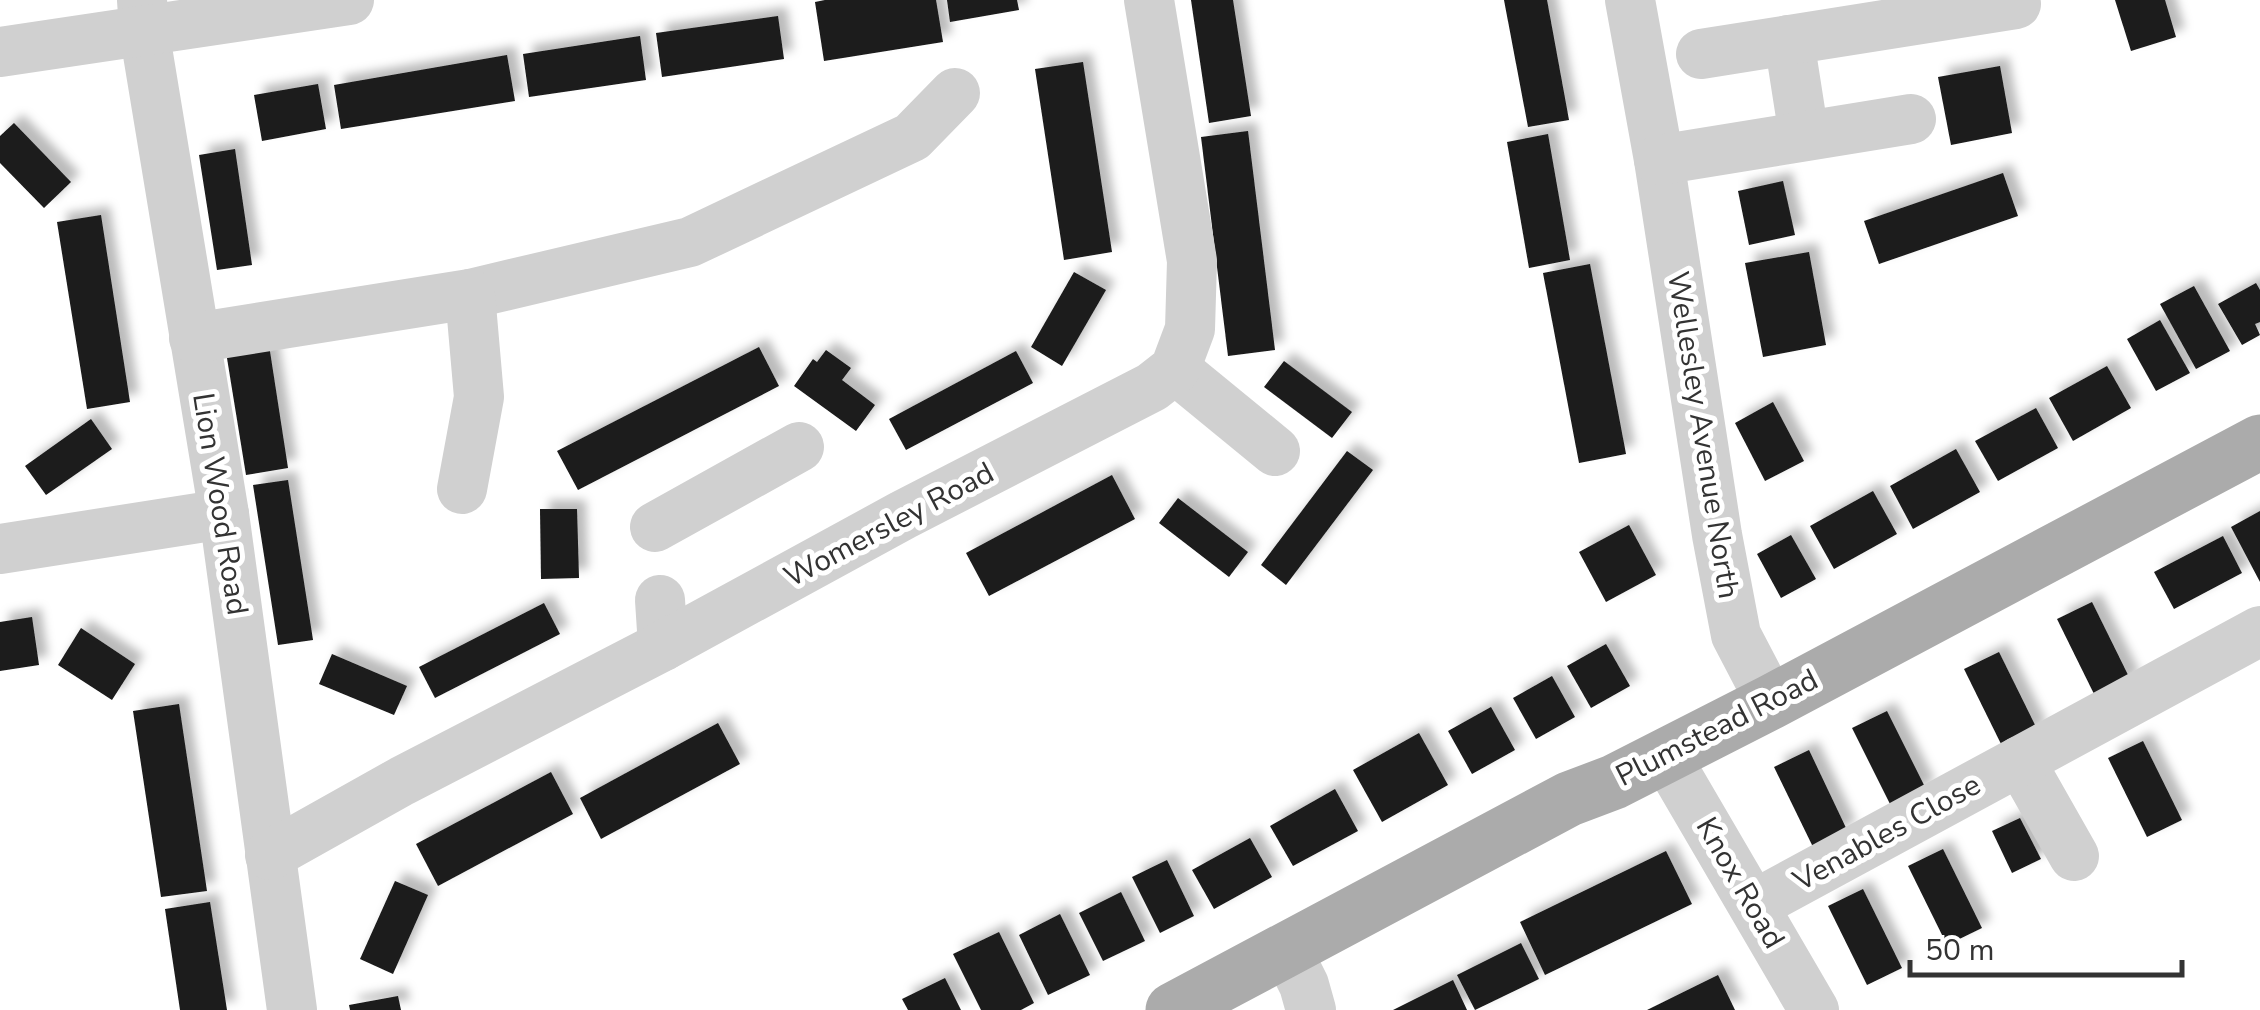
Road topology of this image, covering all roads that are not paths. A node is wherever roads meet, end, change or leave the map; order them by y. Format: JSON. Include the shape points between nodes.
{"nodes":[{"id":1,"x":349,"y":0,"type":"edge"},
{"id":2,"x":1149,"y":0,"type":"edge"},
{"id":3,"x":1630,"y":0,"type":"edge"},
{"id":4,"x":2016,"y":4,"type":"dead end"},
{"id":5,"x":143,"y":15,"type":"edge"},
{"id":6,"x":1789,"y":40,"type":"junction"},
{"id":7,"x":0,"y":52,"type":"edge"},
{"id":8,"x":1702,"y":54,"type":"dead end"},
{"id":9,"x":955,"y":93,"type":"dead end"},
{"id":10,"x":1911,"y":119,"type":"dead end"},
{"id":11,"x":1804,"y":136,"type":"junction"},
{"id":12,"x":1659,"y":160,"type":"junction"},
{"id":13,"x":470,"y":294,"type":"junction"},
{"id":14,"x":194,"y":338,"type":"junction"},
{"id":15,"x":1175,"y":369,"type":"junction"},
{"id":16,"x":2260,"y":442,"type":"edge"},
{"id":17,"x":799,"y":447,"type":"dead end"},
{"id":18,"x":1276,"y":451,"type":"dead end"},
{"id":19,"x":462,"y":490,"type":"dead end"},
{"id":20,"x":224,"y":514,"type":"junction"},
{"id":21,"x":656,"y":527,"type":"dead end"},
{"id":22,"x":0,"y":549,"type":"edge"},
{"id":23,"x":2244,"y":654,"type":"edge"},
{"id":24,"x":1771,"y":702,"type":"junction"},
{"id":25,"x":1665,"y":756,"type":"junction"},
{"id":26,"x":2029,"y":777,"type":"junction"},
{"id":27,"x":270,"y":855,"type":"junction"},
{"id":28,"x":2074,"y":856,"type":"dead end"},
{"id":29,"x":1754,"y":906,"type":"junction"},
{"id":30,"x":1287,"y":951,"type":"junction"},
{"id":31,"x":292,"y":1010,"type":"edge"},
{"id":32,"x":1173,"y":1010,"type":"edge"},
{"id":33,"x":1310,"y":1010,"type":"edge"},
{"id":34,"x":1814,"y":1010,"type":"edge"}],
"edges":[{"from":1,"to":5,"type":"street"},
{"from":2,"to":15,"type":"street","via":[[1192,260],[1190,329]]},
{"from":3,"to":12,"type":"street","name":"Wellesley Avenue North"},
{"from":4,"to":6,"type":"street"},
{"from":5,"to":7,"type":"street"},
{"from":5,"to":14,"type":"street","name":"Lion Wood Road"},
{"from":6,"to":8,"type":"street"},
{"from":6,"to":11,"type":"street"},
{"from":9,"to":13,"type":"street","via":[[912,137],[690,242]]},
{"from":10,"to":11,"type":"street"},
{"from":11,"to":12,"type":"street"},
{"from":12,"to":24,"type":"street","name":"Wellesley Avenue North","via":[[1736,635]]},
{"from":13,"to":14,"type":"street"},
{"from":13,"to":19,"type":"street","via":[[480,396]]},
{"from":14,"to":20,"type":"street","name":"Lion Wood Road"},
{"from":15,"to":18,"type":"street"},
{"from":15,"to":27,"type":"street","name":"Womersley Road","via":[[1152,387],[886,500]]},
{"from":16,"to":24,"type":"main road","name":"Plumstead Road"},
{"from":17,"to":21,"type":"street"},
{"from":20,"to":22,"type":"street"},
{"from":20,"to":27,"type":"street","name":"Lion Wood Road"},
{"from":23,"to":26,"type":"street","name":"Venables Close"},
{"from":24,"to":25,"type":"main road","name":"Plumstead Road"},
{"from":25,"to":29,"type":"street","name":"Knox Road"},
{"from":25,"to":30,"type":"main road","name":"Plumstead Road"},
{"from":26,"to":28,"type":"street"},
{"from":26,"to":29,"type":"street","name":"Venables Close"},
{"from":27,"to":31,"type":"street","name":"Lion Wood Road"},
{"from":29,"to":34,"type":"street","name":"Knox Road"},
{"from":30,"to":32,"type":"main road","name":"Plumstead Road"},
{"from":30,"to":33,"type":"street"}]}
